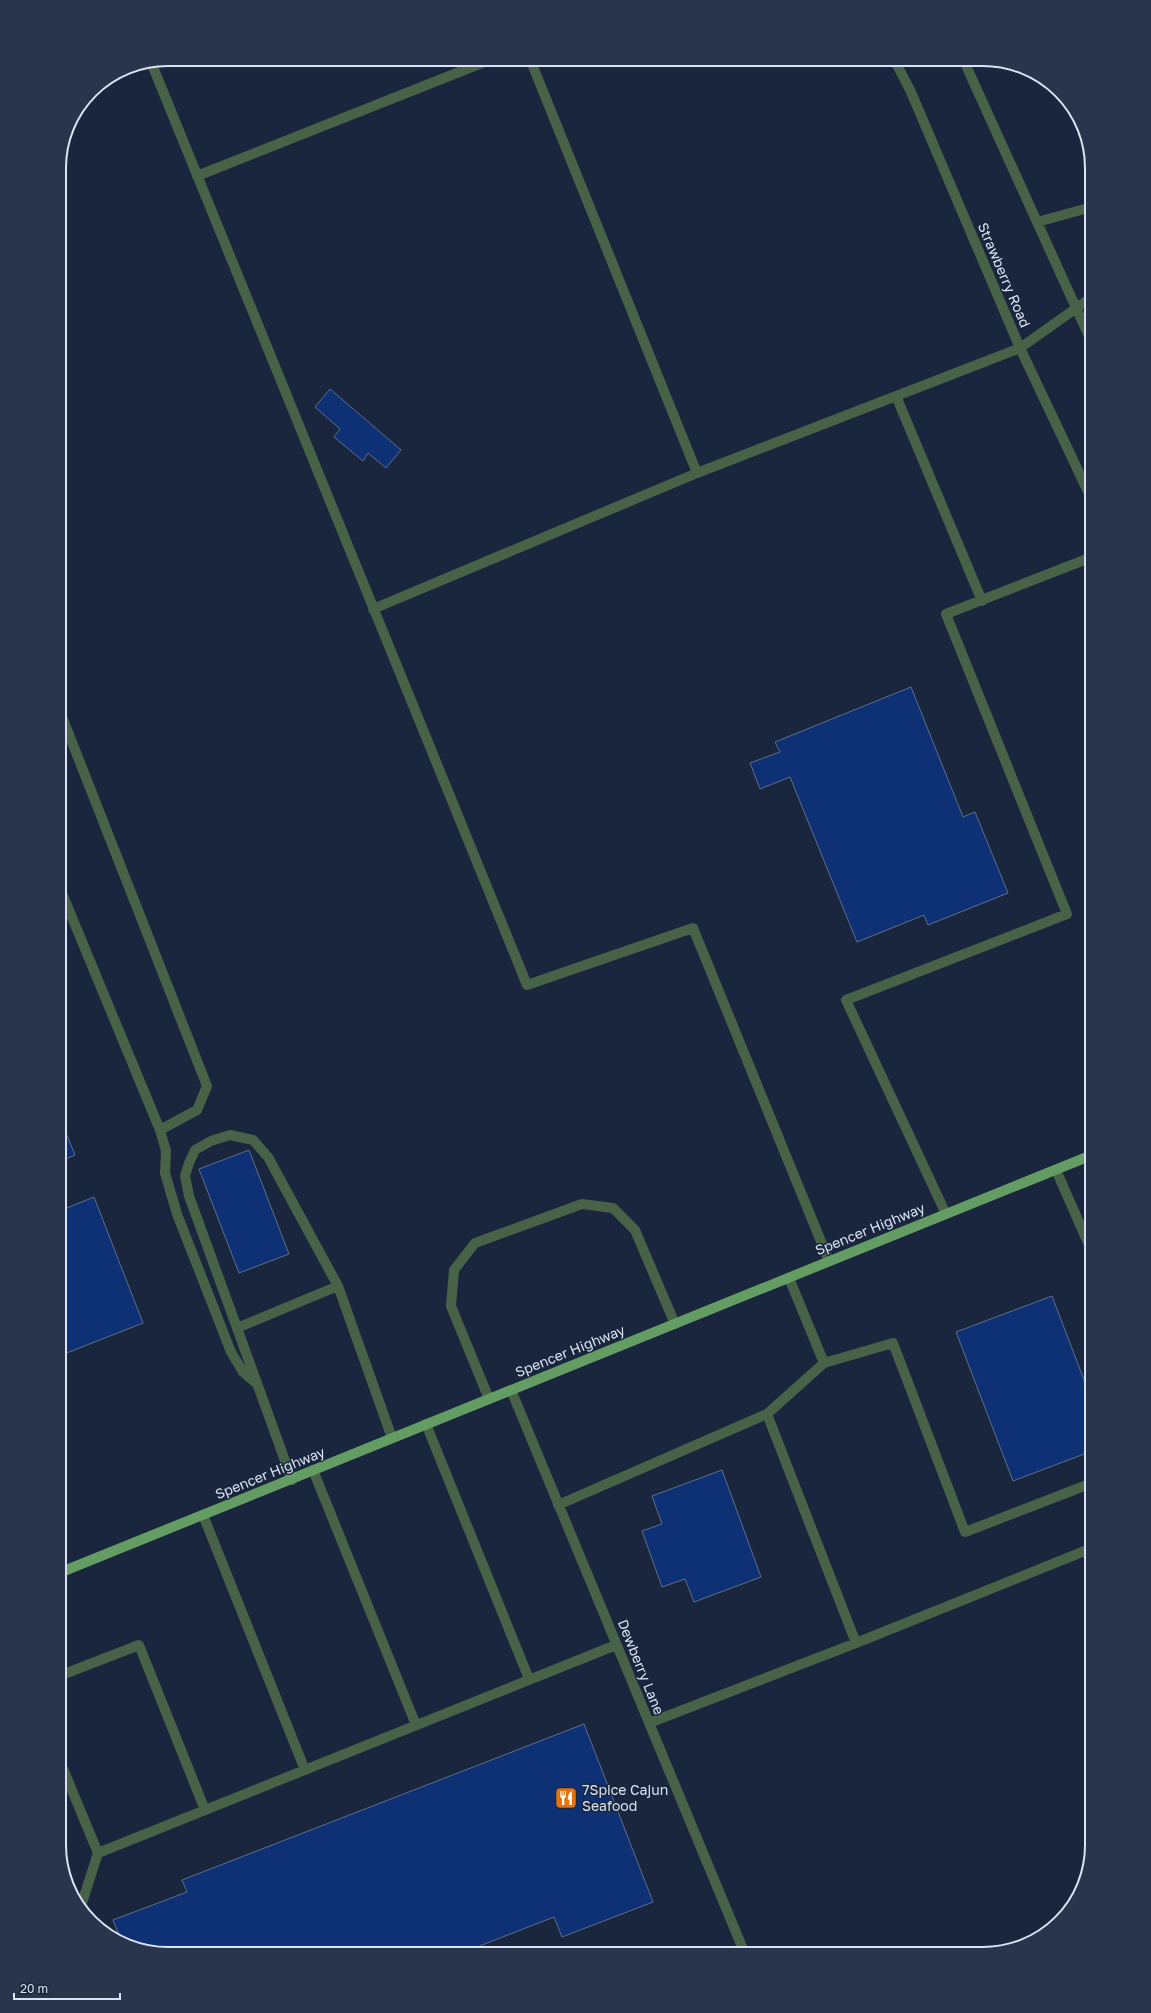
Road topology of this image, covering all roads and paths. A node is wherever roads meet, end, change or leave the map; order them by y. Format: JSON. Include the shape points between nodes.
{"nodes":[{"id":1,"x":474,"y":66,"type":"edge"},
{"id":2,"x":533,"y":66,"type":"edge"},
{"id":3,"x":898,"y":66,"type":"edge"},
{"id":4,"x":966,"y":66,"type":"edge"},
{"id":5,"x":153,"y":67,"type":"edge"},
{"id":6,"x":197,"y":176,"type":"junction"},
{"id":7,"x":1085,"y":209,"type":"edge"},
{"id":8,"x":1037,"y":222,"type":"junction"},
{"id":9,"x":1085,"y":302,"type":"edge"},
{"id":10,"x":1076,"y":308,"type":"junction"},
{"id":11,"x":1085,"y":328,"type":"edge"},
{"id":12,"x":1020,"y":348,"type":"junction"},
{"id":13,"x":896,"y":396,"type":"junction"},
{"id":14,"x":697,"y":473,"type":"junction"},
{"id":15,"x":1085,"y":485,"type":"edge"},
{"id":16,"x":1085,"y":560,"type":"edge"},
{"id":17,"x":982,"y":601,"type":"junction"},
{"id":18,"x":373,"y":609,"type":"junction"},
{"id":19,"x":66,"y":727,"type":"edge"},
{"id":20,"x":66,"y":903,"type":"edge"},
{"id":21,"x":160,"y":1130,"type":"junction"},
{"id":22,"x":1085,"y":1158,"type":"edge"},
{"id":23,"x":1056,"y":1170,"type":"junction"},
{"id":24,"x":946,"y":1214,"type":"junction"},
{"id":25,"x":1085,"y":1236,"type":"edge"},
{"id":26,"x":829,"y":1261,"type":"junction"},
{"id":27,"x":789,"y":1278,"type":"junction"},
{"id":28,"x":338,"y":1286,"type":"junction"},
{"id":29,"x":675,"y":1324,"type":"junction"},
{"id":30,"x":237,"y":1328,"type":"junction"},
{"id":31,"x":824,"y":1362,"type":"junction"},
{"id":32,"x":257,"y":1384,"type":"junction"},
{"id":33,"x":511,"y":1390,"type":"junction"},
{"id":34,"x":489,"y":1399,"type":"junction"},
{"id":35,"x":767,"y":1414,"type":"junction"},
{"id":36,"x":426,"y":1424,"type":"junction"},
{"id":37,"x":392,"y":1438,"type":"junction"},
{"id":38,"x":313,"y":1470,"type":"junction"},
{"id":39,"x":292,"y":1480,"type":"junction"},
{"id":40,"x":1085,"y":1486,"type":"edge"},
{"id":41,"x":558,"y":1504,"type":"junction"},
{"id":42,"x":204,"y":1515,"type":"junction"},
{"id":43,"x":1085,"y":1551,"type":"edge"},
{"id":44,"x":66,"y":1570,"type":"edge"},
{"id":45,"x":856,"y":1643,"type":"junction"},
{"id":46,"x":616,"y":1645,"type":"junction"},
{"id":47,"x":66,"y":1673,"type":"edge"},
{"id":48,"x":529,"y":1679,"type":"junction"},
{"id":49,"x":649,"y":1723,"type":"junction"},
{"id":50,"x":416,"y":1725,"type":"junction"},
{"id":51,"x":305,"y":1770,"type":"junction"},
{"id":52,"x":66,"y":1776,"type":"edge"},
{"id":53,"x":205,"y":1810,"type":"junction"},
{"id":54,"x":98,"y":1852,"type":"junction"},
{"id":55,"x":83,"y":1901,"type":"edge"},
{"id":56,"x":742,"y":1947,"type":"edge"}],
"edges":[{"from":1,"to":6,"type":"street"},
{"from":2,"to":14,"type":"street"},
{"from":3,"to":12,"type":"street","name":"Strawberry Road"},
{"from":4,"to":8,"type":"street"},
{"from":5,"to":6,"type":"street"},
{"from":6,"to":18,"type":"street"},
{"from":7,"to":8,"type":"street"},
{"from":8,"to":10,"type":"street"},
{"from":9,"to":10,"type":"street"},
{"from":10,"to":11,"type":"street"},
{"from":10,"to":12,"type":"street"},
{"from":12,"to":13,"type":"street"},
{"from":12,"to":15,"type":"street","name":"Strawberry Road"},
{"from":13,"to":14,"type":"street"},
{"from":13,"to":17,"type":"street"},
{"from":14,"to":18,"type":"street"},
{"from":16,"to":17,"type":"street"},
{"from":17,"to":24,"type":"street","via":[[946,614],[1067,914],[846,1000]]},
{"from":18,"to":26,"type":"street","via":[[527,985],[693,928]]},
{"from":19,"to":21,"type":"street","via":[[207,1086],[197,1110]]},
{"from":20,"to":21,"type":"street"},
{"from":21,"to":32,"type":"street","via":[[166,1151],[165,1173],[177,1214],[231,1352],[243,1372]]},
{"from":22,"to":23,"type":"main road","name":"Spencer Highway"},
{"from":23,"to":24,"type":"main road","name":"Spencer Highway"},
{"from":23,"to":25,"type":"street"},
{"from":24,"to":26,"type":"main road","name":"Spencer Highway"},
{"from":26,"to":27,"type":"main road","name":"Spencer Highway"},
{"from":27,"to":29,"type":"main road","name":"Spencer Highway"},
{"from":27,"to":31,"type":"street"},
{"from":28,"to":30,"type":"street"},
{"from":28,"to":30,"type":"street","via":[[268,1157],[253,1140],[230,1135],[211,1141],[195,1150],[185,1176],[189,1196]]},
{"from":28,"to":37,"type":"street"},
{"from":29,"to":33,"type":"main road","name":"Spencer Highway"},
{"from":29,"to":34,"type":"street","via":[[635,1230],[613,1208],[582,1204],[475,1243],[454,1270],[451,1306]]},
{"from":30,"to":32,"type":"street"},
{"from":31,"to":35,"type":"street"},
{"from":31,"to":40,"type":"street","via":[[893,1343],[964,1532]]},
{"from":32,"to":39,"type":"street"},
{"from":33,"to":34,"type":"main road","name":"Spencer Highway"},
{"from":33,"to":41,"type":"street","name":"Dewberry Lane"},
{"from":34,"to":36,"type":"main road","name":"Spencer Highway"},
{"from":35,"to":41,"type":"street"},
{"from":35,"to":45,"type":"street"},
{"from":36,"to":37,"type":"main road","name":"Spencer Highway"},
{"from":36,"to":48,"type":"street"},
{"from":37,"to":38,"type":"main road","name":"Spencer Highway"},
{"from":38,"to":39,"type":"main road","name":"Spencer Highway"},
{"from":38,"to":50,"type":"street"},
{"from":39,"to":42,"type":"main road","name":"Spencer Highway"},
{"from":41,"to":46,"type":"street","name":"Dewberry Lane"},
{"from":42,"to":44,"type":"main road","name":"Spencer Highway"},
{"from":42,"to":51,"type":"street"},
{"from":43,"to":45,"type":"street"},
{"from":45,"to":49,"type":"street"},
{"from":46,"to":48,"type":"street"},
{"from":46,"to":49,"type":"street","name":"Dewberry Lane"},
{"from":47,"to":53,"type":"street","via":[[139,1645]]},
{"from":48,"to":50,"type":"street"},
{"from":49,"to":56,"type":"street","name":"Dewberry Lane"},
{"from":50,"to":51,"type":"street"},
{"from":51,"to":53,"type":"street"},
{"from":52,"to":54,"type":"street"},
{"from":53,"to":54,"type":"street"},
{"from":54,"to":55,"type":"street"}]}
